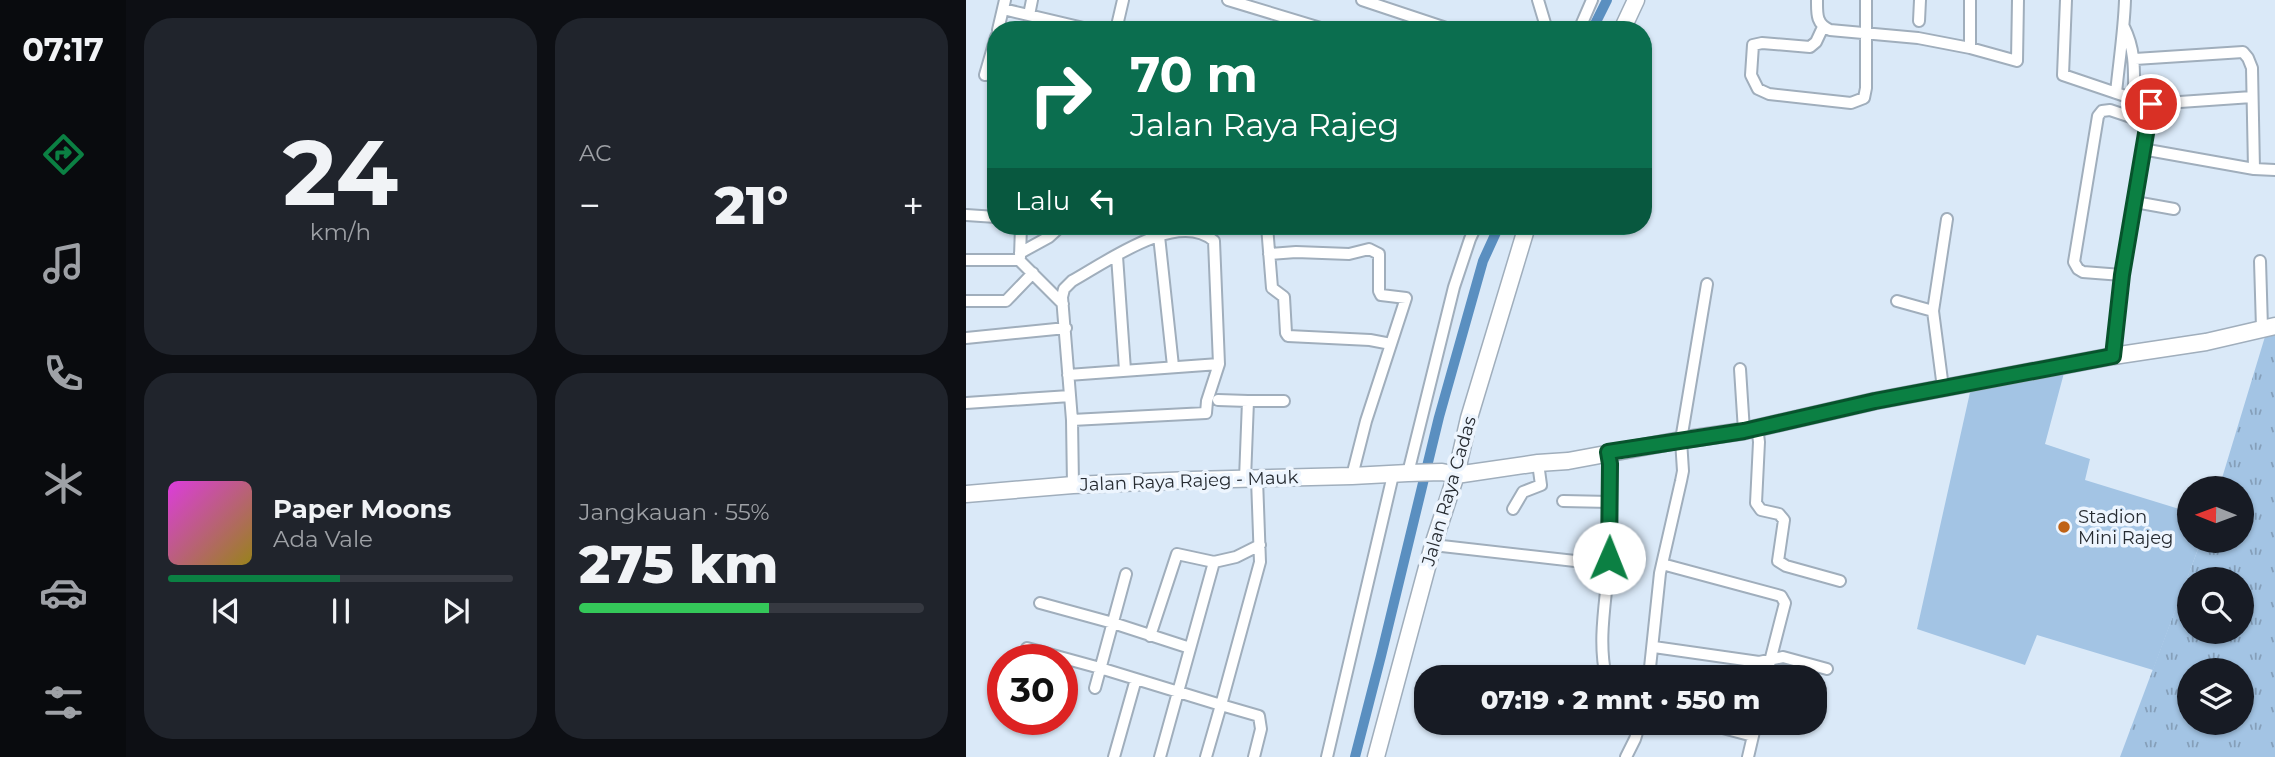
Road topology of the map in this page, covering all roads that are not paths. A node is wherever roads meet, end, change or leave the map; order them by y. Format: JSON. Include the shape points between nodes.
{"nodes":[{"id":1,"x":1032,"y":0,"type":"edge"},
{"id":2,"x":1123,"y":0,"type":"edge"},
{"id":3,"x":1228,"y":0,"type":"edge"},
{"id":4,"x":1362,"y":0,"type":"edge"},
{"id":5,"x":1538,"y":0,"type":"edge"},
{"id":6,"x":1592,"y":0,"type":"edge"},
{"id":7,"x":1636,"y":0,"type":"edge"},
{"id":8,"x":1817,"y":0,"type":"edge"},
{"id":9,"x":1866,"y":0,"type":"edge"},
{"id":10,"x":1920,"y":0,"type":"edge"},
{"id":11,"x":1970,"y":0,"type":"edge"},
{"id":12,"x":2018,"y":0,"type":"edge"},
{"id":13,"x":2066,"y":0,"type":"edge"},
{"id":14,"x":2125,"y":0,"type":"edge"},
{"id":15,"x":1004,"y":4,"type":"edge"},
{"id":16,"x":1028,"y":15,"type":"junction"},
{"id":17,"x":1054,"y":21,"type":"edge"},
{"id":18,"x":1118,"y":21,"type":"edge"},
{"id":19,"x":1281,"y":21,"type":"edge"},
{"id":20,"x":1425,"y":21,"type":"edge"},
{"id":21,"x":1544,"y":21,"type":"edge"},
{"id":22,"x":1583,"y":21,"type":"edge"},
{"id":23,"x":1626,"y":21,"type":"edge"},
{"id":24,"x":1919,"y":21,"type":"dead end"},
{"id":25,"x":1823,"y":27,"type":"junction"},
{"id":26,"x":2124,"y":27,"type":"junction"},
{"id":27,"x":1867,"y":34,"type":"junction"},
{"id":28,"x":1970,"y":48,"type":"junction"},
{"id":29,"x":2135,"y":59,"type":"junction"},
{"id":30,"x":987,"y":69,"type":"edge"},
{"id":31,"x":985,"y":75,"type":"dead end"},
{"id":32,"x":2116,"y":93,"type":"junction"},
{"id":33,"x":2252,"y":97,"type":"junction"},
{"id":34,"x":2134,"y":99,"type":"junction"},
{"id":35,"x":2151,"y":104,"type":"junction"},
{"id":36,"x":2146,"y":122,"type":"junction"},
{"id":37,"x":2142,"y":149,"type":"junction"},
{"id":38,"x":2254,"y":169,"type":"junction"},
{"id":39,"x":2275,"y":170,"type":"edge"},
{"id":40,"x":2135,"y":202,"type":"junction"},
{"id":41,"x":2174,"y":209,"type":"dead end"},
{"id":42,"x":966,"y":215,"type":"edge"},
{"id":43,"x":987,"y":216,"type":"edge"},
{"id":44,"x":1947,"y":219,"type":"dead end"},
{"id":45,"x":1021,"y":235,"type":"edge"},
{"id":46,"x":1051,"y":235,"type":"edge"},
{"id":47,"x":1165,"y":235,"type":"edge"},
{"id":48,"x":1208,"y":235,"type":"edge"},
{"id":49,"x":1268,"y":235,"type":"edge"},
{"id":50,"x":1473,"y":235,"type":"edge"},
{"id":51,"x":1524,"y":235,"type":"edge"},
{"id":52,"x":1159,"y":236,"type":"junction"},
{"id":53,"x":1269,"y":254,"type":"junction"},
{"id":54,"x":1020,"y":256,"type":"junction"},
{"id":55,"x":1117,"y":256,"type":"junction"},
{"id":56,"x":966,"y":260,"type":"edge"},
{"id":57,"x":2260,"y":261,"type":"dead end"},
{"id":58,"x":1033,"y":273,"type":"junction"},
{"id":59,"x":2122,"y":275,"type":"junction"},
{"id":60,"x":1707,"y":284,"type":"dead end"},
{"id":61,"x":966,"y":301,"type":"edge"},
{"id":62,"x":1896,"y":301,"type":"dead end"},
{"id":63,"x":1063,"y":304,"type":"junction"},
{"id":64,"x":1933,"y":310,"type":"junction"},
{"id":65,"x":2269,"y":327,"type":"edge"},
{"id":66,"x":1066,"y":328,"type":"junction"},
{"id":67,"x":966,"y":338,"type":"edge"},
{"id":68,"x":1391,"y":344,"type":"junction"},
{"id":69,"x":2113,"y":356,"type":"junction"},
{"id":70,"x":1219,"y":364,"type":"junction"},
{"id":71,"x":1173,"y":366,"type":"junction"},
{"id":72,"x":1740,"y":369,"type":"dead end"},
{"id":73,"x":1125,"y":370,"type":"junction"},
{"id":74,"x":1068,"y":375,"type":"junction"},
{"id":75,"x":1943,"y":388,"type":"junction"},
{"id":76,"x":1070,"y":396,"type":"junction"},
{"id":77,"x":1218,"y":400,"type":"dead end"},
{"id":78,"x":1248,"y":401,"type":"junction"},
{"id":79,"x":1284,"y":401,"type":"dead end"},
{"id":80,"x":966,"y":402,"type":"edge"},
{"id":81,"x":1072,"y":420,"type":"junction"},
{"id":82,"x":1751,"y":428,"type":"junction"},
{"id":83,"x":1681,"y":440,"type":"junction"},
{"id":84,"x":1608,"y":452,"type":"junction"},
{"id":85,"x":1538,"y":463,"type":"junction"},
{"id":86,"x":1405,"y":473,"type":"junction"},
{"id":87,"x":1450,"y":474,"type":"junction"},
{"id":88,"x":1352,"y":476,"type":"junction"},
{"id":89,"x":1251,"y":479,"type":"junction"},
{"id":90,"x":1073,"y":485,"type":"junction"},
{"id":91,"x":966,"y":494,"type":"edge"},
{"id":92,"x":1563,"y":501,"type":"dead end"},
{"id":93,"x":1610,"y":502,"type":"junction"},
{"id":94,"x":1513,"y":509,"type":"dead end"},
{"id":95,"x":1260,"y":545,"type":"junction"},
{"id":96,"x":1433,"y":545,"type":"junction"},
{"id":97,"x":1575,"y":561,"type":"dead end"},
{"id":98,"x":1214,"y":562,"type":"junction"},
{"id":99,"x":1662,"y":564,"type":"junction"},
{"id":100,"x":1126,"y":574,"type":"dead end"},
{"id":101,"x":1840,"y":582,"type":"dead end"},
{"id":102,"x":1040,"y":603,"type":"dead end"},
{"id":103,"x":1113,"y":623,"type":"junction"},
{"id":104,"x":1150,"y":636,"type":"junction"},
{"id":105,"x":1654,"y":647,"type":"junction"},
{"id":106,"x":1190,"y":648,"type":"junction"},
{"id":107,"x":1770,"y":660,"type":"junction"},
{"id":108,"x":1078,"y":661,"type":"edge"},
{"id":109,"x":1604,"y":665,"type":"edge"},
{"id":110,"x":1651,"y":665,"type":"edge"},
{"id":111,"x":1769,"y":665,"type":"edge"},
{"id":112,"x":1812,"y":665,"type":"edge"},
{"id":113,"x":1100,"y":667,"type":"junction"},
{"id":114,"x":1136,"y":679,"type":"junction"},
{"id":115,"x":1095,"y":688,"type":"dead end"},
{"id":116,"x":1177,"y":692,"type":"junction"},
{"id":117,"x":1221,"y":705,"type":"junction"},
{"id":118,"x":1634,"y":735,"type":"edge"},
{"id":119,"x":1636,"y":735,"type":"edge"},
{"id":120,"x":1749,"y":735,"type":"edge"},
{"id":121,"x":1753,"y":736,"type":"joint"},
{"id":122,"x":1635,"y":739,"type":"junction"},
{"id":123,"x":1114,"y":757,"type":"edge"},
{"id":124,"x":1160,"y":757,"type":"edge"},
{"id":125,"x":1206,"y":757,"type":"edge"},
{"id":126,"x":1254,"y":757,"type":"edge"},
{"id":127,"x":1327,"y":757,"type":"edge"},
{"id":128,"x":1376,"y":757,"type":"edge"},
{"id":129,"x":1626,"y":757,"type":"edge"},
{"id":130,"x":1748,"y":757,"type":"edge"}],
"edges":[{"from":1,"to":16,"type":"street"},
{"from":2,"to":18,"type":"street"},
{"from":3,"to":19,"type":"street"},
{"from":4,"to":20,"type":"street"},
{"from":5,"to":21,"type":"street"},
{"from":6,"to":22,"type":"street"},
{"from":7,"to":23,"type":"main road"},
{"from":8,"to":25,"type":"street"},
{"from":9,"to":27,"type":"street"},
{"from":10,"to":24,"type":"street"},
{"from":11,"to":28,"type":"street"},
{"from":12,"to":28,"type":"street","via":[[2017,61]]},
{"from":13,"to":32,"type":"street","via":[[2063,75]]},
{"from":14,"to":26,"type":"street"},
{"from":15,"to":16,"type":"street"},
{"from":16,"to":17,"type":"street"},
{"from":25,"to":27,"type":"street"},
{"from":25,"to":27,"type":"street","via":[[1810,47],[1753,45],[1751,75],[1758,89],[1829,101],[1861,101],[1866,95]]},
{"from":26,"to":29,"type":"street"},
{"from":26,"to":32,"type":"street"},
{"from":27,"to":28,"type":"street"},
{"from":29,"to":33,"type":"street","via":[[2243,52],[2252,68]]},
{"from":29,"to":34,"type":"street"},
{"from":30,"to":31,"type":"street"},
{"from":32,"to":34,"type":"street"},
{"from":33,"to":35,"type":"street"},
{"from":33,"to":38,"type":"street"},
{"from":34,"to":35,"type":"street"},
{"from":35,"to":36,"type":"street"},
{"from":36,"to":37,"type":"street"},
{"from":36,"to":59,"type":"street","via":[[2110,110],[2098,116],[2076,248],[2074,262],[2083,272]]},
{"from":37,"to":38,"type":"street"},
{"from":37,"to":40,"type":"street"},
{"from":38,"to":39,"type":"street"},
{"from":40,"to":41,"type":"street"},
{"from":40,"to":59,"type":"street"},
{"from":42,"to":43,"type":"street"},
{"from":44,"to":64,"type":"street"},
{"from":45,"to":54,"type":"street"},
{"from":46,"to":54,"type":"street"},
{"from":47,"to":52,"type":"street"},
{"from":48,"to":70,"type":"street","via":[[1214,241]]},
{"from":49,"to":53,"type":"street"},
{"from":50,"to":86,"type":"street","via":[[1454,287]]},
{"from":51,"to":87,"type":"main road","name":"Jalan Raya Cadas"},
{"from":52,"to":55,"type":"street"},
{"from":52,"to":71,"type":"street"},
{"from":53,"to":68,"type":"street","via":[[1272,288],[1284,297],[1288,336]]},
{"from":53,"to":68,"type":"street","via":[[1376,251],[1381,295],[1406,298]]},
{"from":54,"to":56,"type":"street"},
{"from":54,"to":58,"type":"street"},
{"from":55,"to":63,"type":"street","via":[[1072,281],[1064,289]]},
{"from":55,"to":73,"type":"street"},
{"from":57,"to":65,"type":"street"},
{"from":58,"to":61,"type":"street","via":[[1006,301]]},
{"from":58,"to":63,"type":"street"},
{"from":59,"to":69,"type":"street"},
{"from":60,"to":83,"type":"street"},
{"from":62,"to":64,"type":"street"},
{"from":63,"to":66,"type":"street"},
{"from":64,"to":75,"type":"street"},
{"from":65,"to":69,"type":"main road","name":"Jalan Raya Rajeg - Mauk"},
{"from":66,"to":67,"type":"street"},
{"from":66,"to":74,"type":"street"},
{"from":68,"to":88,"type":"street"},
{"from":69,"to":75,"type":"main road","name":"Jalan Raya Rajeg - Mauk"},
{"from":70,"to":71,"type":"street"},
{"from":70,"to":81,"type":"street","via":[[1206,413]]},
{"from":71,"to":73,"type":"street"},
{"from":72,"to":82,"type":"street"},
{"from":73,"to":74,"type":"street"},
{"from":74,"to":76,"type":"street"},
{"from":75,"to":82,"type":"main road","name":"Jalan Raya Rajeg - Mauk"},
{"from":76,"to":80,"type":"street"},
{"from":76,"to":81,"type":"street"},
{"from":77,"to":78,"type":"street"},
{"from":78,"to":79,"type":"street"},
{"from":78,"to":89,"type":"street"},
{"from":81,"to":90,"type":"street"},
{"from":82,"to":83,"type":"main road","name":"Jalan Raya Rajeg - Mauk"},
{"from":82,"to":101,"type":"street","via":[[1759,442],[1756,503],[1784,520],[1778,561]]},
{"from":83,"to":84,"type":"main road","name":"Jalan Raya Rajeg - Mauk"},
{"from":83,"to":99,"type":"street","via":[[1683,471]]},
{"from":84,"to":85,"type":"main road","name":"Jalan Raya Rajeg - Mauk"},
{"from":84,"to":93,"type":"street"},
{"from":85,"to":87,"type":"main road","name":"Jalan Raya Rajeg - Mauk"},
{"from":85,"to":94,"type":"street","via":[[1541,485],[1523,492]]},
{"from":86,"to":87,"type":"main road","name":"Jalan Raya Rajeg - Mauk"},
{"from":86,"to":88,"type":"main road","name":"Jalan Raya Rajeg - Mauk"},
{"from":86,"to":127,"type":"street"},
{"from":87,"to":96,"type":"main road","name":"Jalan Raya Cadas"},
{"from":88,"to":89,"type":"main road","name":"Jalan Raya Rajeg - Mauk"},
{"from":89,"to":90,"type":"main road","name":"Jalan Raya Rajeg - Mauk"},
{"from":89,"to":95,"type":"street"},
{"from":90,"to":91,"type":"main road","name":"Jalan Raya Rajeg - Mauk"},
{"from":92,"to":93,"type":"street"},
{"from":93,"to":109,"type":"street"},
{"from":95,"to":98,"type":"street"},
{"from":95,"to":117,"type":"street","via":[[1259,572]]},
{"from":96,"to":97,"type":"street"},
{"from":96,"to":128,"type":"main road","name":"Jalan Raya Cadas"},
{"from":98,"to":104,"type":"street","via":[[1177,554]]},
{"from":98,"to":106,"type":"street"},
{"from":99,"to":105,"type":"street"},
{"from":99,"to":107,"type":"street","via":[[1781,596],[1785,603]]},
{"from":100,"to":103,"type":"street"},
{"from":102,"to":103,"type":"street"},
{"from":103,"to":104,"type":"street"},
{"from":103,"to":113,"type":"street"},
{"from":104,"to":106,"type":"street"},
{"from":105,"to":107,"type":"street"},
{"from":105,"to":110,"type":"street"},
{"from":106,"to":116,"type":"street"},
{"from":107,"to":111,"type":"street"},
{"from":107,"to":112,"type":"street","via":[[1783,657]]},
{"from":108,"to":113,"type":"street"},
{"from":113,"to":114,"type":"street"},
{"from":113,"to":115,"type":"street"},
{"from":114,"to":116,"type":"street"},
{"from":114,"to":123,"type":"street"},
{"from":116,"to":117,"type":"street"},
{"from":116,"to":124,"type":"street"},
{"from":117,"to":125,"type":"street"},
{"from":117,"to":126,"type":"street","via":[[1259,716],[1261,729]]},
{"from":118,"to":122,"type":"street"},
{"from":119,"to":122,"type":"street"},
{"from":120,"to":121,"type":"street"},
{"from":121,"to":130,"type":"street"},
{"from":122,"to":129,"type":"street"}]}
